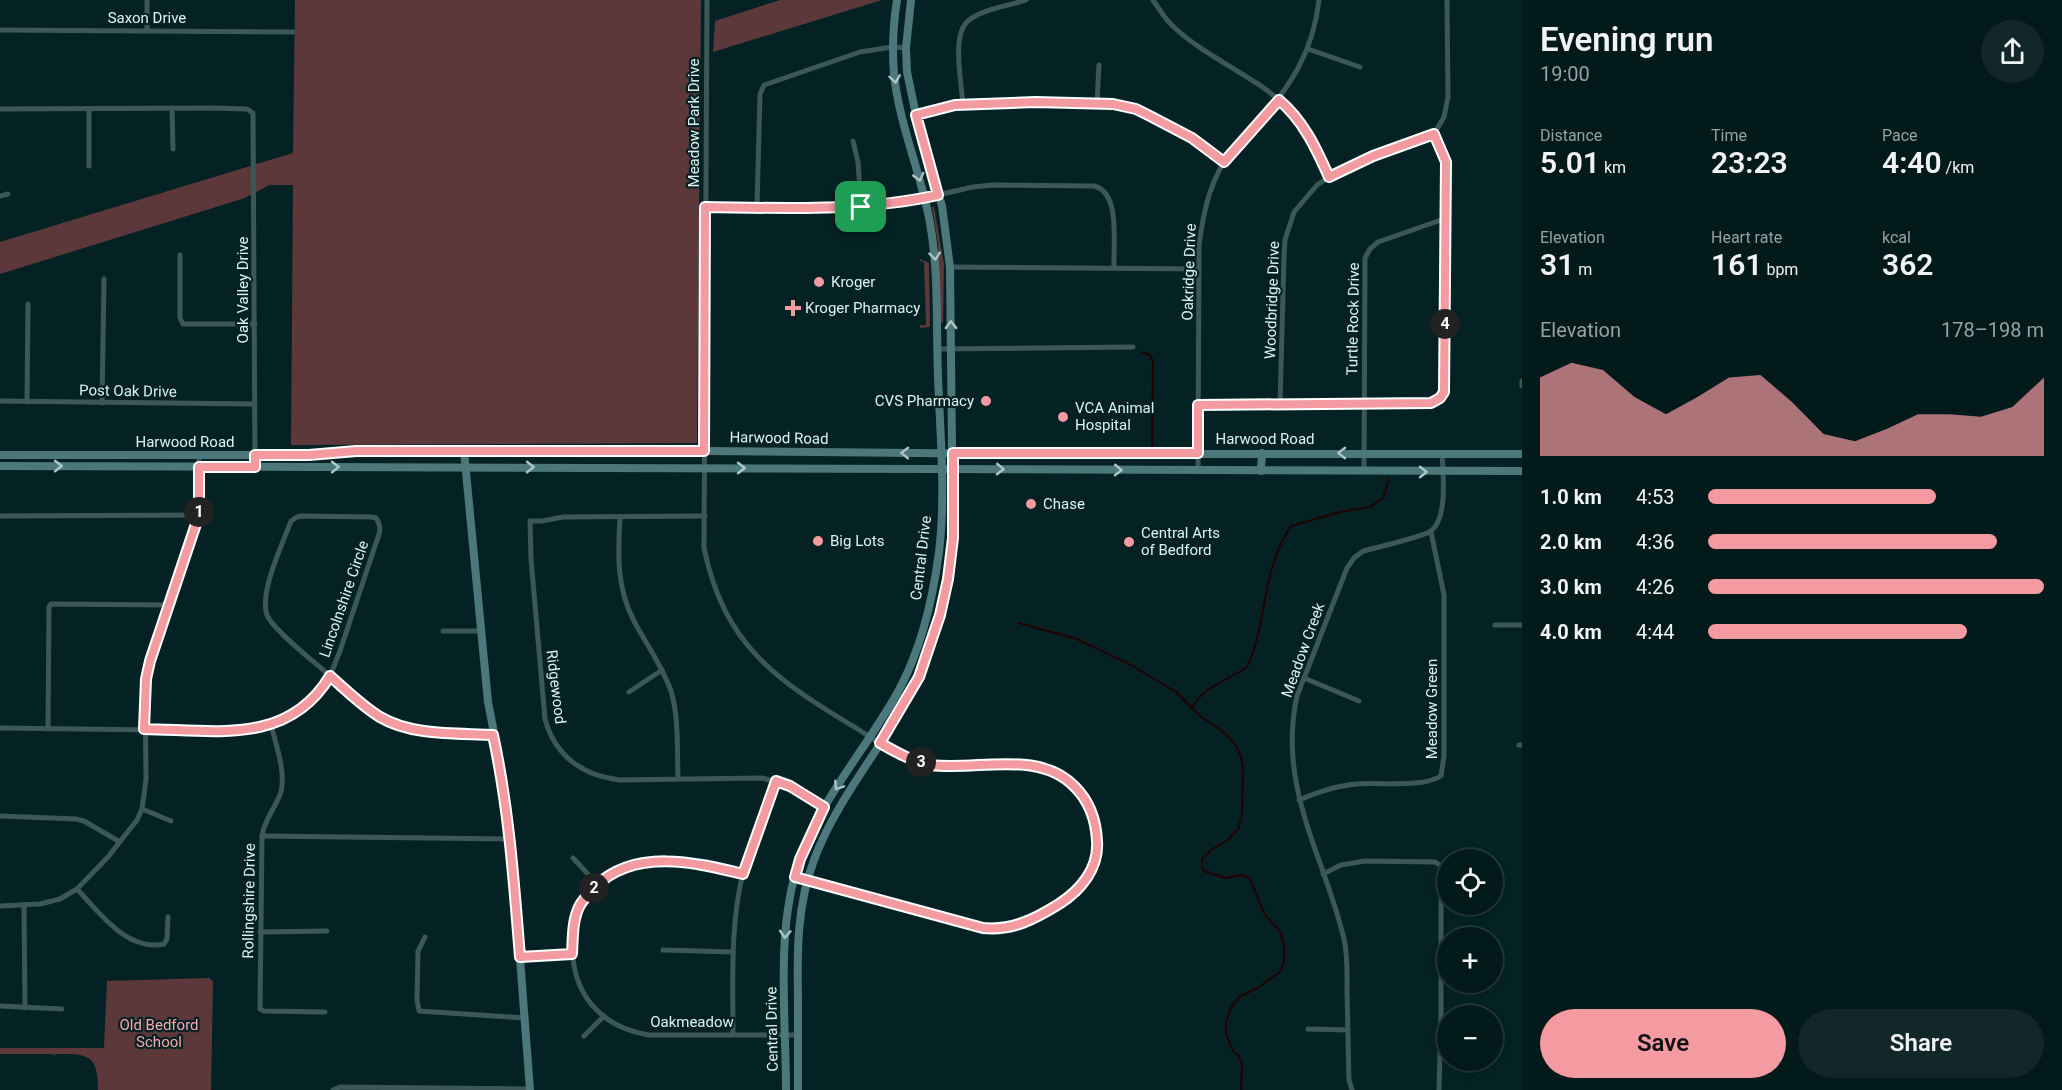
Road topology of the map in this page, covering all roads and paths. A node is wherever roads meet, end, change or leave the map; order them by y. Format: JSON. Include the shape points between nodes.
{"nodes":[{"id":1,"x":147,"y":0,"type":"edge"},
{"id":2,"x":707,"y":0,"type":"edge"},
{"id":3,"x":897,"y":0,"type":"edge"},
{"id":4,"x":911,"y":0,"type":"edge"},
{"id":5,"x":1026,"y":0,"type":"edge"},
{"id":6,"x":1153,"y":0,"type":"edge"},
{"id":7,"x":1319,"y":0,"type":"edge"},
{"id":8,"x":1447,"y":0,"type":"edge"},
{"id":9,"x":0,"y":30,"type":"edge"},
{"id":10,"x":147,"y":30,"type":"junction"},
{"id":11,"x":293,"y":32,"type":"dead end"},
{"id":12,"x":892,"y":47,"type":"junction"},
{"id":13,"x":906,"y":48,"type":"junction"},
{"id":14,"x":1308,"y":48,"type":"junction"},
{"id":15,"x":1099,"y":65,"type":"dead end"},
{"id":16,"x":1360,"y":67,"type":"dead end"},
{"id":17,"x":1279,"y":100,"type":"junction"},
{"id":18,"x":1097,"y":103,"type":"junction"},
{"id":19,"x":963,"y":105,"type":"junction"},
{"id":20,"x":0,"y":108,"type":"edge"},
{"id":21,"x":89,"y":108,"type":"junction"},
{"id":22,"x":172,"y":108,"type":"junction"},
{"id":23,"x":916,"y":115,"type":"junction"},
{"id":24,"x":1434,"y":134,"type":"junction"},
{"id":25,"x":853,"y":141,"type":"dead end"},
{"id":26,"x":173,"y":149,"type":"dead end"},
{"id":27,"x":1224,"y":162,"type":"junction"},
{"id":28,"x":89,"y":166,"type":"dead end"},
{"id":29,"x":1329,"y":177,"type":"junction"},
{"id":30,"x":8,"y":194,"type":"dead end"},
{"id":31,"x":938,"y":195,"type":"junction"},
{"id":32,"x":0,"y":196,"type":"edge"},
{"id":33,"x":924,"y":198,"type":"junction"},
{"id":34,"x":705,"y":207,"type":"junction"},
{"id":35,"x":757,"y":207,"type":"junction"},
{"id":36,"x":861,"y":207,"type":"junction"},
{"id":37,"x":1444,"y":219,"type":"junction"},
{"id":38,"x":180,"y":255,"type":"dead end"},
{"id":39,"x":950,"y":267,"type":"junction"},
{"id":40,"x":1114,"y":268,"type":"junction"},
{"id":41,"x":1199,"y":269,"type":"junction"},
{"id":42,"x":104,"y":279,"type":"dead end"},
{"id":43,"x":28,"y":304,"type":"dead end"},
{"id":44,"x":255,"y":324,"type":"junction"},
{"id":45,"x":1133,"y":347,"type":"dead end"},
{"id":46,"x":937,"y":349,"type":"junction"},
{"id":47,"x":951,"y":349,"type":"junction"},
{"id":48,"x":1522,"y":381,"type":"edge"},
{"id":49,"x":1522,"y":386,"type":"edge"},
{"id":50,"x":0,"y":401,"type":"edge"},
{"id":51,"x":27,"y":402,"type":"junction"},
{"id":52,"x":102,"y":403,"type":"junction"},
{"id":53,"x":255,"y":404,"type":"junction"},
{"id":54,"x":1280,"y":404,"type":"junction"},
{"id":55,"x":1364,"y":404,"type":"junction"},
{"id":56,"x":1198,"y":405,"type":"junction"},
{"id":57,"x":464,"y":451,"type":"junction"},
{"id":58,"x":704,"y":451,"type":"junction"},
{"id":59,"x":817,"y":452,"type":"junction"},
{"id":60,"x":941,"y":453,"type":"junction"},
{"id":61,"x":953,"y":453,"type":"junction"},
{"id":62,"x":1198,"y":453,"type":"junction"},
{"id":63,"x":1262,"y":453,"type":"junction"},
{"id":64,"x":1080,"y":454,"type":"junction"},
{"id":65,"x":1364,"y":454,"type":"junction"},
{"id":66,"x":1443,"y":454,"type":"junction"},
{"id":67,"x":1522,"y":454,"type":"edge"},
{"id":68,"x":0,"y":455,"type":"edge"},
{"id":69,"x":255,"y":455,"type":"junction"},
{"id":70,"x":199,"y":456,"type":"junction"},
{"id":71,"x":0,"y":466,"type":"edge"},
{"id":72,"x":199,"y":467,"type":"junction"},
{"id":73,"x":255,"y":467,"type":"junction"},
{"id":74,"x":466,"y":467,"type":"junction"},
{"id":75,"x":703,"y":468,"type":"junction"},
{"id":76,"x":818,"y":468,"type":"junction"},
{"id":77,"x":941,"y":468,"type":"junction"},
{"id":78,"x":953,"y":468,"type":"junction"},
{"id":79,"x":1081,"y":470,"type":"junction"},
{"id":80,"x":1198,"y":471,"type":"junction"},
{"id":81,"x":1261,"y":471,"type":"junction"},
{"id":82,"x":1522,"y":471,"type":"edge"},
{"id":83,"x":1364,"y":472,"type":"junction"},
{"id":84,"x":1443,"y":472,"type":"junction"},
{"id":85,"x":199,"y":515,"type":"junction"},
{"id":86,"x":0,"y":516,"type":"edge"},
{"id":87,"x":705,"y":516,"type":"junction"},
{"id":88,"x":620,"y":517,"type":"junction"},
{"id":89,"x":1431,"y":532,"type":"junction"},
{"id":90,"x":936,"y":569,"type":"junction"},
{"id":91,"x":949,"y":571,"type":"junction"},
{"id":92,"x":169,"y":605,"type":"junction"},
{"id":93,"x":1495,"y":625,"type":"dead end"},
{"id":94,"x":1522,"y":625,"type":"edge"},
{"id":95,"x":443,"y":631,"type":"dead end"},
{"id":96,"x":481,"y":631,"type":"junction"},
{"id":97,"x":908,"y":668,"type":"junction"},
{"id":98,"x":662,"y":670,"type":"junction"},
{"id":99,"x":920,"y":673,"type":"junction"},
{"id":100,"x":330,"y":676,"type":"junction"},
{"id":101,"x":1304,"y":678,"type":"junction"},
{"id":102,"x":629,"y":692,"type":"dead end"},
{"id":103,"x":1359,"y":701,"type":"dead end"},
{"id":104,"x":272,"y":725,"type":"junction"},
{"id":105,"x":0,"y":728,"type":"edge"},
{"id":106,"x":48,"y":729,"type":"junction"},
{"id":107,"x":144,"y":729,"type":"junction"},
{"id":108,"x":493,"y":735,"type":"junction"},
{"id":109,"x":870,"y":736,"type":"junction"},
{"id":110,"x":880,"y":743,"type":"junction"},
{"id":111,"x":678,"y":778,"type":"junction"},
{"id":112,"x":776,"y":781,"type":"junction"},
{"id":113,"x":1299,"y":800,"type":"junction"},
{"id":114,"x":824,"y":807,"type":"junction"},
{"id":115,"x":142,"y":809,"type":"junction"},
{"id":116,"x":0,"y":816,"type":"edge"},
{"id":117,"x":171,"y":821,"type":"dead end"},
{"id":118,"x":262,"y":836,"type":"junction"},
{"id":119,"x":511,"y":839,"type":"junction"},
{"id":120,"x":120,"y":842,"type":"junction"},
{"id":121,"x":573,"y":858,"type":"dead end"},
{"id":122,"x":743,"y":874,"type":"junction"},
{"id":123,"x":1323,"y":874,"type":"junction"},
{"id":124,"x":795,"y":877,"type":"junction"},
{"id":125,"x":807,"y":880,"type":"junction"},
{"id":126,"x":598,"y":885,"type":"junction"},
{"id":127,"x":76,"y":889,"type":"junction"},
{"id":128,"x":24,"y":905,"type":"junction"},
{"id":129,"x":0,"y":906,"type":"edge"},
{"id":130,"x":168,"y":916,"type":"dead end"},
{"id":131,"x":327,"y":931,"type":"dead end"},
{"id":132,"x":260,"y":932,"type":"junction"},
{"id":133,"x":425,"y":937,"type":"dead end"},
{"id":134,"x":663,"y":950,"type":"dead end"},
{"id":135,"x":734,"y":952,"type":"junction"},
{"id":136,"x":572,"y":954,"type":"junction"},
{"id":137,"x":520,"y":957,"type":"junction"},
{"id":138,"x":0,"y":1006,"type":"edge"},
{"id":139,"x":25,"y":1008,"type":"junction"},
{"id":140,"x":62,"y":1009,"type":"dead end"},
{"id":141,"x":325,"y":1012,"type":"dead end"},
{"id":142,"x":604,"y":1016,"type":"junction"},
{"id":143,"x":525,"y":1018,"type":"junction"},
{"id":144,"x":1308,"y":1029,"type":"dead end"},
{"id":145,"x":1348,"y":1030,"type":"junction"},
{"id":146,"x":733,"y":1034,"type":"junction"},
{"id":147,"x":786,"y":1035,"type":"junction"},
{"id":148,"x":798,"y":1035,"type":"junction"},
{"id":149,"x":584,"y":1036,"type":"dead end"},
{"id":150,"x":530,"y":1089,"type":"edge"},
{"id":151,"x":333,"y":1090,"type":"edge"},
{"id":152,"x":786,"y":1090,"type":"edge"},
{"id":153,"x":798,"y":1090,"type":"edge"},
{"id":154,"x":1352,"y":1090,"type":"edge"},
{"id":155,"x":1439,"y":1090,"type":"edge"}],
"edges":[{"from":1,"to":10,"type":"street"},
{"from":2,"to":34,"type":"street","name":"Meadow Park Drive"},
{"from":3,"to":12,"type":"main road","name":"Central Drive"},
{"from":4,"to":13,"type":"main road","name":"Central Drive"},
{"from":5,"to":19,"type":"street","via":[[979,15],[963,26],[958,43]]},
{"from":6,"to":17,"type":"street","via":[[1180,33]]},
{"from":7,"to":14,"type":"street","name":"Oakridge Drive"},
{"from":8,"to":24,"type":"street","via":[[1448,97],[1444,117]]},
{"from":9,"to":10,"type":"street","name":"Saxon Drive"},
{"from":10,"to":11,"type":"street","name":"Saxon Drive"},
{"from":12,"to":13,"type":"street"},
{"from":12,"to":33,"type":"main road","name":"Central Drive","one_way":true,"via":[[899,102]]},
{"from":12,"to":35,"type":"street","via":[[860,52],[764,86],[760,94]]},
{"from":13,"to":23,"type":"main road","name":"Central Drive"},
{"from":14,"to":16,"type":"street"},
{"from":14,"to":17,"type":"street","name":"Oakridge Drive"},
{"from":15,"to":18,"type":"street"},
{"from":17,"to":27,"type":"street","name":"Oakridge Drive"},
{"from":17,"to":29,"type":"street","via":[[1306,131]]},
{"from":18,"to":19,"type":"street"},
{"from":18,"to":27,"type":"street","via":[[1127,106],[1150,116],[1192,138]]},
{"from":19,"to":23,"type":"street"},
{"from":20,"to":21,"type":"street"},
{"from":21,"to":22,"type":"street"},
{"from":21,"to":28,"type":"street"},
{"from":22,"to":26,"type":"street"},
{"from":22,"to":44,"type":"street","name":"Oak Valley Drive","via":[[248,109],[253,113]]},
{"from":23,"to":31,"type":"main road","name":"Central Drive"},
{"from":24,"to":29,"type":"street","name":"Woodbridge Drive"},
{"from":24,"to":37,"type":"street","via":[[1446,162]]},
{"from":25,"to":36,"type":"street"},
{"from":27,"to":41,"type":"street","name":"Oakridge Drive","via":[[1203,216]]},
{"from":29,"to":54,"type":"street","name":"Woodbridge Drive","via":[[1311,190],[1294,212],[1285,240]]},
{"from":30,"to":32,"type":"street"},
{"from":31,"to":33,"type":"street"},
{"from":31,"to":39,"type":"main road","name":"Central Drive"},
{"from":31,"to":40,"type":"street","via":[[992,185],[1098,187],[1112,204]]},
{"from":33,"to":36,"type":"street"},
{"from":33,"to":46,"type":"main road","name":"Central Drive","one_way":true,"via":[[936,264]]},
{"from":34,"to":35,"type":"street"},
{"from":34,"to":58,"type":"street","name":"Meadow Park Drive"},
{"from":35,"to":36,"type":"street"},
{"from":37,"to":55,"type":"street","name":"Turtle Rock Drive","via":[[1384,239],[1366,253]]},
{"from":37,"to":55,"type":"street","via":[[1444,392],[1431,403]]},
{"from":38,"to":44,"type":"street","via":[[183,324]]},
{"from":39,"to":40,"type":"street"},
{"from":47,"to":39,"type":"main road","name":"Central Drive","one_way":true},
{"from":40,"to":41,"type":"street"},
{"from":41,"to":56,"type":"street","name":"Oakridge Drive"},
{"from":42,"to":52,"type":"street"},
{"from":43,"to":51,"type":"street"},
{"from":44,"to":53,"type":"street","name":"Oak Valley Drive"},
{"from":45,"to":47,"type":"street"},
{"from":46,"to":47,"type":"street"},
{"from":46,"to":60,"type":"main road","name":"Central Drive"},
{"from":47,"to":61,"type":"main road","name":"Central Drive"},
{"from":48,"to":49,"type":"street"},
{"from":50,"to":51,"type":"street","name":"Post Oak Drive"},
{"from":51,"to":52,"type":"street","name":"Post Oak Drive"},
{"from":52,"to":53,"type":"street","name":"Post Oak Drive"},
{"from":53,"to":69,"type":"street","name":"Oak Valley Drive"},
{"from":54,"to":55,"type":"street"},
{"from":54,"to":56,"type":"street"},
{"from":55,"to":65,"type":"street","name":"Turtle Rock Drive"},
{"from":56,"to":62,"type":"street","name":"Oakridge Drive"},
{"from":57,"to":58,"type":"main road","name":"Harwood Road"},
{"from":57,"to":69,"type":"main road","name":"Harwood Road"},
{"from":57,"to":74,"type":"main road"},
{"from":58,"to":59,"type":"main road","name":"Harwood Road"},
{"from":58,"to":75,"type":"street","name":"Meadow Park Drive"},
{"from":60,"to":59,"type":"main road","name":"Harwood Road","one_way":true},
{"from":59,"to":76,"type":"main road"},
{"from":60,"to":61,"type":"main road","name":"Harwood Road"},
{"from":60,"to":77,"type":"main road","name":"Central Drive"},
{"from":61,"to":64,"type":"main road","name":"Harwood Road"},
{"from":61,"to":78,"type":"main road","name":"Central Drive"},
{"from":62,"to":63,"type":"main road","name":"Harwood Road"},
{"from":62,"to":64,"type":"main road","name":"Harwood Road"},
{"from":62,"to":80,"type":"street","name":"Oakridge Drive"},
{"from":65,"to":63,"type":"main road","name":"Harwood Road","one_way":true},
{"from":63,"to":81,"type":"main road"},
{"from":64,"to":79,"type":"main road"},
{"from":65,"to":66,"type":"main road","name":"Harwood Road"},
{"from":65,"to":83,"type":"street","name":"Turtle Rock Drive"},
{"from":66,"to":67,"type":"main road","name":"Harwood Road"},
{"from":66,"to":84,"type":"street"},
{"from":68,"to":70,"type":"main road","name":"Harwood Road"},
{"from":69,"to":70,"type":"main road","name":"Harwood Road"},
{"from":69,"to":73,"type":"street","name":"Oak Valley Drive"},
{"from":70,"to":72,"type":"street"},
{"from":71,"to":72,"type":"main road","name":"Harwood Road","one_way":true},
{"from":72,"to":73,"type":"main road","name":"Harwood Road"},
{"from":72,"to":85,"type":"street"},
{"from":73,"to":74,"type":"main road","name":"Harwood Road","one_way":true},
{"from":74,"to":75,"type":"main road","name":"Harwood Road","one_way":true},
{"from":74,"to":96,"type":"main road"},
{"from":75,"to":76,"type":"main road","name":"Harwood Road","one_way":true},
{"from":75,"to":87,"type":"street","name":"Meadow Park Drive"},
{"from":76,"to":77,"type":"main road","name":"Harwood Road"},
{"from":77,"to":78,"type":"main road","name":"Harwood Road"},
{"from":77,"to":90,"type":"main road","name":"Central Drive"},
{"from":78,"to":79,"type":"main road","name":"Harwood Road","one_way":true},
{"from":78,"to":91,"type":"main road","name":"Central Drive"},
{"from":79,"to":80,"type":"main road","name":"Harwood Road","one_way":true},
{"from":80,"to":81,"type":"main road","name":"Harwood Road"},
{"from":81,"to":83,"type":"main road","name":"Harwood Road"},
{"from":82,"to":84,"type":"main road","name":"Harwood Road"},
{"from":83,"to":84,"type":"main road","name":"Harwood Road","one_way":true},
{"from":84,"to":89,"type":"street","via":[[1440,520]]},
{"from":85,"to":86,"type":"street"},
{"from":85,"to":92,"type":"street"},
{"from":87,"to":88,"type":"street","name":"Ridgewood"},
{"from":87,"to":109,"type":"street","name":"Meadow Park Drive","via":[[704,548],[713,585],[726,614],[749,647],[792,688]]},
{"from":88,"to":98,"type":"street","via":[[617,555],[621,588],[633,619]]},
{"from":88,"to":111,"type":"street","name":"Ridgewood","via":[[530,520],[545,719],[565,757],[585,771],[620,780]]},
{"from":89,"to":101,"type":"street","name":"Meadow Creek","via":[[1364,551],[1354,558]]},
{"from":89,"to":113,"type":"street","name":"Meadow Green","via":[[1444,595],[1441,776],[1429,782],[1340,786]]},
{"from":90,"to":91,"type":"main road"},
{"from":90,"to":97,"type":"main road","name":"Central Drive","via":[[927,616]]},
{"from":91,"to":99,"type":"main road","name":"Central Drive","via":[[940,615]]},
{"from":92,"to":106,"type":"street","via":[[51,604]]},
{"from":92,"to":107,"type":"street","via":[[146,679]]},
{"from":93,"to":94,"type":"street"},
{"from":95,"to":96,"type":"street"},
{"from":96,"to":108,"type":"main road"},
{"from":97,"to":99,"type":"main road"},
{"from":97,"to":109,"type":"main road","name":"Central Drive","via":[[902,685]]},
{"from":98,"to":102,"type":"street"},
{"from":98,"to":111,"type":"street","via":[[674,702]]},
{"from":99,"to":110,"type":"main road","name":"Central Drive"},
{"from":100,"to":100,"type":"street","name":"Lincolnshire Circle","via":[[380,530],[378,520],[372,517],[293,519],[266,594],[269,619]]},
{"from":100,"to":104,"type":"street","via":[[307,706]]},
{"from":100,"to":108,"type":"street","via":[[387,720],[429,731]]},
{"from":101,"to":103,"type":"street"},
{"from":101,"to":113,"type":"street","name":"Meadow Creek","via":[[1294,712],[1293,765]]},
{"from":104,"to":107,"type":"street","via":[[230,731]]},
{"from":104,"to":118,"type":"street","name":"Rollingshire Drive","via":[[282,789]]},
{"from":105,"to":106,"type":"street"},
{"from":106,"to":107,"type":"street"},
{"from":107,"to":115,"type":"street","via":[[146,780]]},
{"from":108,"to":119,"type":"main road"},
{"from":109,"to":110,"type":"street","name":"Meadow Park Drive"},
{"from":109,"to":114,"type":"main road","name":"Central Drive","one_way":true},
{"from":110,"to":125,"type":"main road","name":"Central Drive","via":[[831,822]]},
{"from":110,"to":125,"type":"street","name":"Meadow Park Drive","via":[[929,765],[1027,765],[1060,776],[1080,792],[1095,822],[1096,855],[1088,876],[1074,894],[1049,911],[1019,925],[994,929]]},
{"from":111,"to":112,"type":"street","name":"Ridgewood","via":[[753,777]]},
{"from":112,"to":114,"type":"street","name":"Ridgewood"},
{"from":112,"to":122,"type":"street"},
{"from":113,"to":123,"type":"street","name":"Meadow Creek"},
{"from":114,"to":124,"type":"main road","name":"Central Drive"},
{"from":115,"to":117,"type":"street"},
{"from":115,"to":120,"type":"street"},
{"from":116,"to":120,"type":"street","via":[[76,819]]},
{"from":118,"to":119,"type":"street"},
{"from":118,"to":132,"type":"street","name":"Rollingshire Drive"},
{"from":119,"to":137,"type":"main road"},
{"from":120,"to":127,"type":"street"},
{"from":121,"to":126,"type":"street"},
{"from":122,"to":126,"type":"street","name":"Oakmeadow","via":[[688,862],[653,862],[624,868]]},
{"from":122,"to":135,"type":"street"},
{"from":123,"to":145,"type":"street","name":"Meadow Creek","via":[[1344,940]]},
{"from":123,"to":155,"type":"street","via":[[1341,865],[1365,861],[1435,862],[1441,866]]},
{"from":124,"to":125,"type":"street","name":"Meadow Park Drive"},
{"from":124,"to":147,"type":"main road","name":"Central Drive","one_way":true,"via":[[784,943]]},
{"from":125,"to":148,"type":"main road","name":"Central Drive","via":[[797,937]]},
{"from":126,"to":136,"type":"street","name":"Oakmeadow","via":[[580,905]]},
{"from":127,"to":128,"type":"street","via":[[60,899]]},
{"from":127,"to":130,"type":"street","via":[[112,925],[130,939],[146,944],[164,944]]},
{"from":128,"to":129,"type":"street"},
{"from":128,"to":139,"type":"street"},
{"from":131,"to":132,"type":"street"},
{"from":132,"to":141,"type":"street","name":"Rollingshire Drive","via":[[260,1009]]},
{"from":133,"to":143,"type":"street","via":[[418,951],[419,1011]]},
{"from":134,"to":135,"type":"street"},
{"from":135,"to":146,"type":"street"},
{"from":136,"to":137,"type":"street"},
{"from":136,"to":142,"type":"street","name":"Oakmeadow","via":[[578,983]]},
{"from":137,"to":143,"type":"main road"},
{"from":138,"to":139,"type":"street"},
{"from":139,"to":140,"type":"street"},
{"from":142,"to":146,"type":"street","name":"Oakmeadow","via":[[649,1035]]},
{"from":142,"to":149,"type":"street"},
{"from":143,"to":150,"type":"main road"},
{"from":144,"to":145,"type":"street"},
{"from":145,"to":154,"type":"street","name":"Meadow Creek"},
{"from":146,"to":147,"type":"street","name":"Oakmeadow"},
{"from":147,"to":148,"type":"street","name":"Oakmeadow"},
{"from":147,"to":152,"type":"main road","name":"Central Drive"},
{"from":148,"to":153,"type":"main road","name":"Central Drive"},
{"from":150,"to":151,"type":"street"}]}
